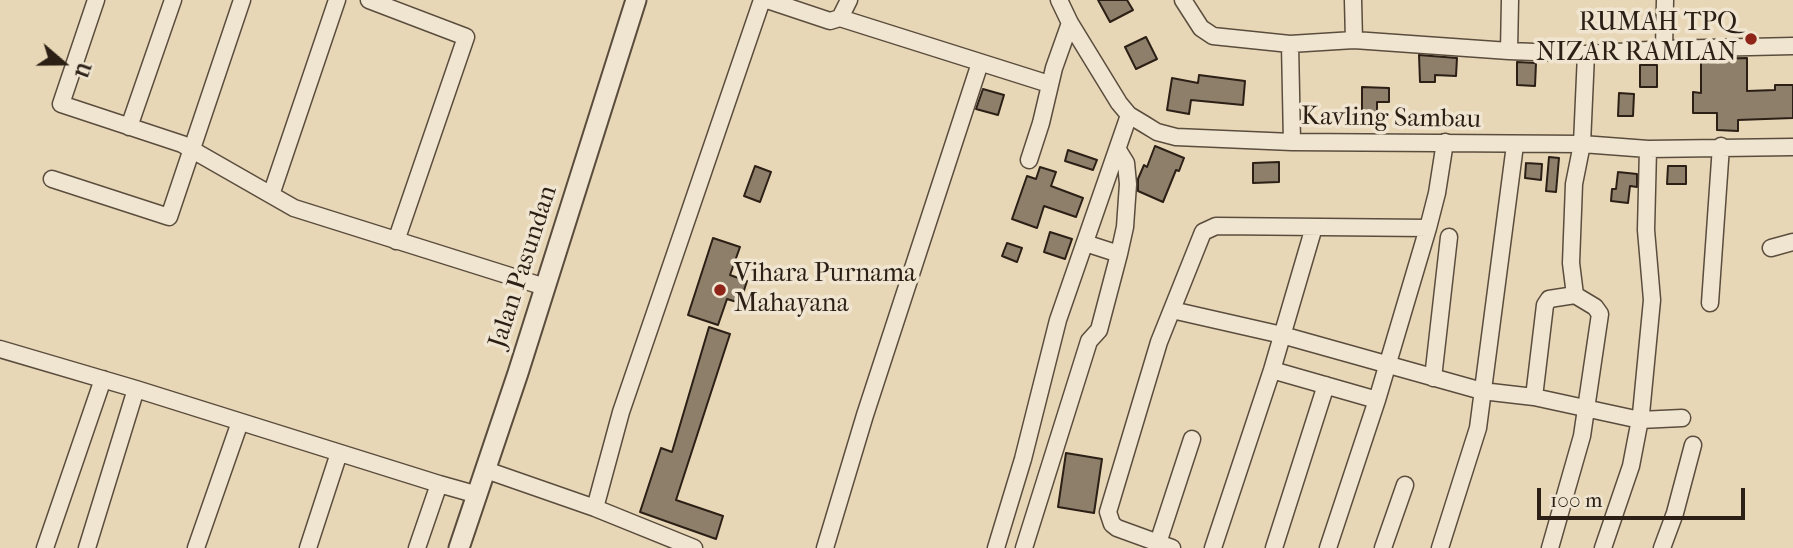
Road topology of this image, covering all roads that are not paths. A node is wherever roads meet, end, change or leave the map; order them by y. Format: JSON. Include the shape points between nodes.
{"nodes":[{"id":1,"x":96,"y":0,"type":"edge"},
{"id":2,"x":173,"y":0,"type":"edge"},
{"id":3,"x":242,"y":0,"type":"edge"},
{"id":4,"x":337,"y":0,"type":"edge"},
{"id":5,"x":369,"y":0,"type":"edge"},
{"id":6,"x":636,"y":0,"type":"edge"},
{"id":7,"x":764,"y":0,"type":"edge"},
{"id":8,"x":849,"y":0,"type":"edge"},
{"id":9,"x":1059,"y":0,"type":"edge"},
{"id":10,"x":1183,"y":0,"type":"edge"},
{"id":11,"x":1353,"y":0,"type":"edge"},
{"id":12,"x":1510,"y":0,"type":"edge"},
{"id":13,"x":1665,"y":0,"type":"edge"},
{"id":14,"x":840,"y":18,"type":"junction"},
{"id":15,"x":1070,"y":23,"type":"junction"},
{"id":16,"x":1354,"y":40,"type":"junction"},
{"id":17,"x":1290,"y":44,"type":"junction"},
{"id":18,"x":1793,"y":47,"type":"edge"},
{"id":19,"x":1664,"y":49,"type":"junction"},
{"id":20,"x":1509,"y":51,"type":"junction"},
{"id":21,"x":1586,"y":54,"type":"junction"},
{"id":22,"x":980,"y":63,"type":"junction"},
{"id":23,"x":1049,"y":84,"type":"junction"},
{"id":24,"x":1129,"y":115,"type":"junction"},
{"id":25,"x":129,"y":127,"type":"junction"},
{"id":26,"x":1292,"y":142,"type":"junction"},
{"id":27,"x":1445,"y":142,"type":"junction"},
{"id":28,"x":1581,"y":144,"type":"junction"},
{"id":29,"x":1515,"y":145,"type":"junction"},
{"id":30,"x":1721,"y":146,"type":"junction"},
{"id":31,"x":1793,"y":146,"type":"edge"},
{"id":32,"x":1648,"y":149,"type":"junction"},
{"id":33,"x":192,"y":150,"type":"junction"},
{"id":34,"x":1118,"y":150,"type":"junction"},
{"id":35,"x":1029,"y":160,"type":"dead end"},
{"id":36,"x":52,"y":179,"type":"dead end"},
{"id":37,"x":271,"y":195,"type":"junction"},
{"id":38,"x":1314,"y":226,"type":"junction"},
{"id":39,"x":1428,"y":228,"type":"junction"},
{"id":40,"x":1449,"y":237,"type":"dead end"},
{"id":41,"x":396,"y":241,"type":"junction"},
{"id":42,"x":1793,"y":242,"type":"edge"},
{"id":43,"x":1085,"y":243,"type":"junction"},
{"id":44,"x":1771,"y":248,"type":"dead end"},
{"id":45,"x":1119,"y":254,"type":"junction"},
{"id":46,"x":545,"y":287,"type":"junction"},
{"id":47,"x":1575,"y":295,"type":"junction"},
{"id":48,"x":1710,"y":303,"type":"dead end"},
{"id":49,"x":1172,"y":310,"type":"junction"},
{"id":50,"x":1282,"y":335,"type":"junction"},
{"id":51,"x":0,"y":349,"type":"edge"},
{"id":52,"x":1387,"y":366,"type":"junction"},
{"id":53,"x":1272,"y":370,"type":"junction"},
{"id":54,"x":1433,"y":378,"type":"junction"},
{"id":55,"x":103,"y":379,"type":"junction"},
{"id":56,"x":1326,"y":385,"type":"junction"},
{"id":57,"x":136,"y":389,"type":"junction"},
{"id":58,"x":1482,"y":391,"type":"junction"},
{"id":59,"x":1534,"y":397,"type":"junction"},
{"id":60,"x":1377,"y":400,"type":"junction"},
{"id":61,"x":1585,"y":409,"type":"junction"},
{"id":62,"x":1682,"y":418,"type":"dead end"},
{"id":63,"x":1640,"y":420,"type":"junction"},
{"id":64,"x":240,"y":422,"type":"junction"},
{"id":65,"x":1192,"y":439,"type":"dead end"},
{"id":66,"x":1693,"y":445,"type":"dead end"},
{"id":67,"x":339,"y":453,"type":"junction"},
{"id":68,"x":486,"y":470,"type":"junction"},
{"id":69,"x":439,"y":484,"type":"junction"},
{"id":70,"x":1405,"y":485,"type":"dead end"},
{"id":71,"x":478,"y":495,"type":"junction"},
{"id":72,"x":595,"y":508,"type":"junction"},
{"id":73,"x":1165,"y":545,"type":"edge"},
{"id":74,"x":45,"y":548,"type":"edge"},
{"id":75,"x":87,"y":548,"type":"edge"},
{"id":76,"x":196,"y":548,"type":"edge"},
{"id":77,"x":309,"y":548,"type":"edge"},
{"id":78,"x":417,"y":548,"type":"edge"},
{"id":79,"x":459,"y":548,"type":"edge"},
{"id":80,"x":694,"y":548,"type":"edge"},
{"id":81,"x":825,"y":548,"type":"edge"},
{"id":82,"x":996,"y":548,"type":"edge"},
{"id":83,"x":1024,"y":548,"type":"edge"},
{"id":84,"x":1213,"y":548,"type":"edge"},
{"id":85,"x":1274,"y":548,"type":"edge"},
{"id":86,"x":1328,"y":548,"type":"edge"},
{"id":87,"x":1383,"y":548,"type":"edge"},
{"id":88,"x":1440,"y":548,"type":"edge"},
{"id":89,"x":1550,"y":548,"type":"edge"},
{"id":90,"x":1603,"y":548,"type":"edge"},
{"id":91,"x":1662,"y":548,"type":"edge"}],
"edges":[{"from":1,"to":25,"type":"street","via":[[61,104]]},
{"from":2,"to":25,"type":"street"},
{"from":3,"to":33,"type":"street"},
{"from":4,"to":37,"type":"street"},
{"from":5,"to":41,"type":"street","via":[[466,37]]},
{"from":6,"to":46,"type":"street","name":"Jalan Pasundan"},
{"from":7,"to":14,"type":"street","via":[[830,21]]},
{"from":7,"to":72,"type":"street","via":[[621,412]]},
{"from":8,"to":14,"type":"street"},
{"from":9,"to":15,"type":"street","name":"Kavling Sambau"},
{"from":10,"to":17,"type":"street","via":[[1208,34]]},
{"from":11,"to":16,"type":"street"},
{"from":12,"to":20,"type":"street"},
{"from":13,"to":19,"type":"street"},
{"from":14,"to":22,"type":"street"},
{"from":15,"to":23,"type":"street"},
{"from":15,"to":24,"type":"street","name":"Kavling Sambau"},
{"from":16,"to":17,"type":"street"},
{"from":16,"to":20,"type":"street"},
{"from":17,"to":26,"type":"street"},
{"from":18,"to":19,"type":"street"},
{"from":19,"to":21,"type":"street"},
{"from":20,"to":21,"type":"street"},
{"from":21,"to":28,"type":"street"},
{"from":22,"to":23,"type":"street"},
{"from":22,"to":81,"type":"street"},
{"from":23,"to":35,"type":"street"},
{"from":24,"to":26,"type":"street","name":"Kavling Sambau","via":[[1157,132],[1176,137]]},
{"from":24,"to":34,"type":"street"},
{"from":25,"to":33,"type":"street"},
{"from":26,"to":27,"type":"street","name":"Kavling Sambau"},
{"from":27,"to":29,"type":"street","name":"Kavling Sambau"},
{"from":27,"to":39,"type":"street"},
{"from":28,"to":29,"type":"street","name":"Kavling Sambau"},
{"from":28,"to":32,"type":"street","name":"Kavling Sambau"},
{"from":28,"to":47,"type":"street","via":[[1574,184],[1571,263]]},
{"from":29,"to":58,"type":"street"},
{"from":30,"to":31,"type":"street","name":"Kavling Sambau"},
{"from":30,"to":32,"type":"street","name":"Kavling Sambau"},
{"from":30,"to":48,"type":"street"},
{"from":32,"to":63,"type":"street","via":[[1646,230],[1652,300]]},
{"from":33,"to":36,"type":"street","via":[[169,218]]},
{"from":33,"to":37,"type":"street"},
{"from":34,"to":43,"type":"street"},
{"from":34,"to":45,"type":"street","via":[[1126,163],[1128,184]]},
{"from":37,"to":41,"type":"street","via":[[294,208]]},
{"from":38,"to":39,"type":"street"},
{"from":38,"to":49,"type":"street","via":[[1216,226],[1206,230],[1199,237]]},
{"from":38,"to":50,"type":"street"},
{"from":39,"to":52,"type":"street"},
{"from":40,"to":54,"type":"street"},
{"from":41,"to":46,"type":"street"},
{"from":42,"to":44,"type":"street"},
{"from":43,"to":45,"type":"street"},
{"from":43,"to":82,"type":"street","via":[[1058,320]]},
{"from":45,"to":83,"type":"street","via":[[1099,330],[1089,341]]},
{"from":46,"to":68,"type":"street","name":"Jalan Pasundan"},
{"from":47,"to":59,"type":"street","via":[[1549,299],[1545,305]]},
{"from":47,"to":61,"type":"street","via":[[1600,314]]},
{"from":49,"to":50,"type":"street"},
{"from":49,"to":73,"type":"street","via":[[1108,512],[1117,528]]},
{"from":50,"to":52,"type":"street"},
{"from":50,"to":53,"type":"street"},
{"from":51,"to":55,"type":"street"},
{"from":52,"to":54,"type":"street"},
{"from":52,"to":60,"type":"street"},
{"from":53,"to":56,"type":"street"},
{"from":53,"to":84,"type":"street"},
{"from":54,"to":58,"type":"street"},
{"from":55,"to":57,"type":"street"},
{"from":55,"to":74,"type":"street"},
{"from":56,"to":60,"type":"street"},
{"from":56,"to":85,"type":"street"},
{"from":57,"to":64,"type":"street"},
{"from":57,"to":75,"type":"street"},
{"from":58,"to":59,"type":"street"},
{"from":58,"to":88,"type":"street","via":[[1476,439]]},
{"from":59,"to":61,"type":"street"},
{"from":60,"to":86,"type":"street"},
{"from":61,"to":63,"type":"street"},
{"from":61,"to":89,"type":"street","via":[[1582,436]]},
{"from":62,"to":63,"type":"street"},
{"from":63,"to":90,"type":"street","via":[[1631,466]]},
{"from":64,"to":67,"type":"street"},
{"from":64,"to":76,"type":"street"},
{"from":65,"to":73,"type":"street"},
{"from":66,"to":91,"type":"street"},
{"from":67,"to":69,"type":"street"},
{"from":67,"to":77,"type":"street"},
{"from":68,"to":71,"type":"street","name":"Jalan Pasundan"},
{"from":68,"to":72,"type":"street"},
{"from":69,"to":71,"type":"street"},
{"from":69,"to":78,"type":"street"},
{"from":70,"to":87,"type":"street"},
{"from":71,"to":79,"type":"street","name":"Jalan Pasundan"},
{"from":72,"to":80,"type":"street"}]}
